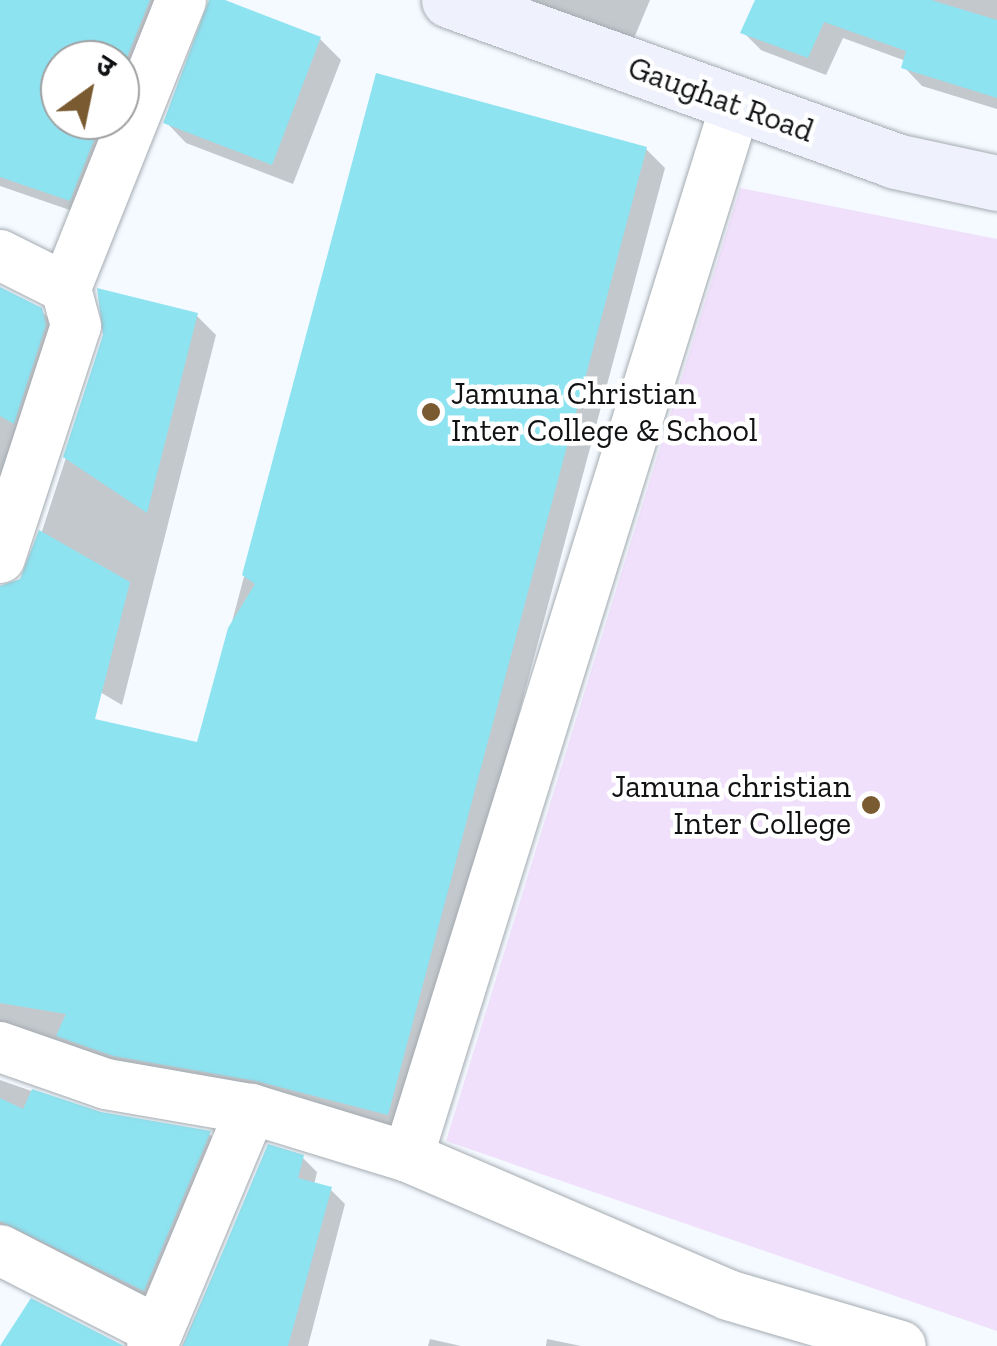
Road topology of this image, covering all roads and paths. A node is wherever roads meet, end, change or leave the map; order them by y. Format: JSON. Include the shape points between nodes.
{"nodes":[{"id":1,"x":181,"y":0,"type":"edge"},
{"id":2,"x":449,"y":0,"type":"edge"},
{"id":3,"x":736,"y":104,"type":"junction"},
{"id":4,"x":997,"y":183,"type":"edge"},
{"id":5,"x":0,"y":255,"type":"edge"},
{"id":6,"x":66,"y":288,"type":"junction"},
{"id":7,"x":0,"y":558,"type":"edge"},
{"id":8,"x":0,"y":1047,"type":"edge"},
{"id":9,"x":250,"y":1109,"type":"junction"},
{"id":10,"x":408,"y":1157,"type":"junction"},
{"id":11,"x":0,"y":1250,"type":"edge"},
{"id":12,"x":154,"y":1338,"type":"edge"},
{"id":13,"x":901,"y":1346,"type":"edge"}],
"edges":[{"from":1,"to":6,"type":"street"},
{"from":2,"to":3,"type":"main road","name":"Gaughat Road"},
{"from":3,"to":4,"type":"main road","name":"Gaughat Road","via":[[895,161]]},
{"from":3,"to":10,"type":"street"},
{"from":5,"to":6,"type":"street"},
{"from":6,"to":7,"type":"street","via":[[76,326]]},
{"from":8,"to":9,"type":"street","via":[[106,1084]]},
{"from":9,"to":10,"type":"street"},
{"from":9,"to":12,"type":"street"},
{"from":10,"to":13,"type":"street","via":[[728,1295]]},
{"from":11,"to":12,"type":"street"}]}
